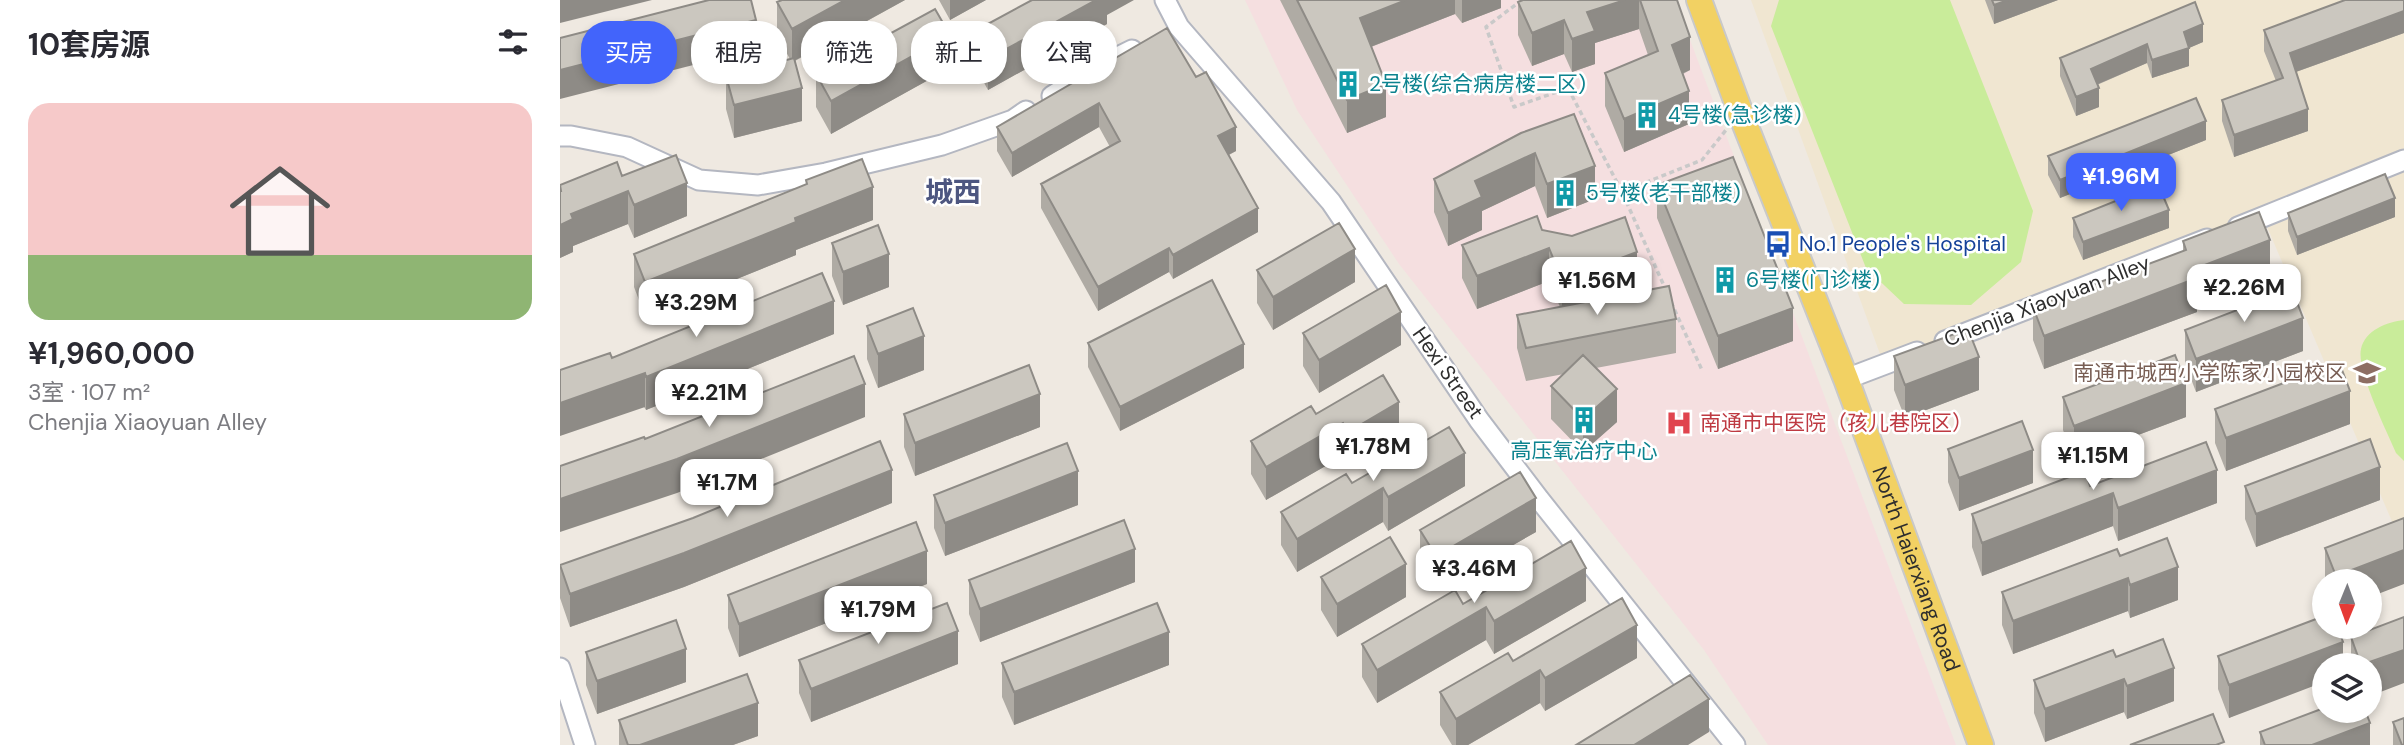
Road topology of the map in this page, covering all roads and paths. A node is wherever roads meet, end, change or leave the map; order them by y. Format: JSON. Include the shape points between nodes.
{"nodes":[{"id":1,"x":1165,"y":0,"type":"edge"},
{"id":2,"x":1522,"y":0,"type":"edge"},
{"id":3,"x":1699,"y":0,"type":"edge"},
{"id":4,"x":1180,"y":27,"type":"junction"},
{"id":5,"x":1744,"y":122,"type":"junction"},
{"id":6,"x":560,"y":136,"type":"edge"},
{"id":7,"x":2404,"y":160,"type":"edge"},
{"id":8,"x":1622,"y":192,"type":"junction"},
{"id":9,"x":1702,"y":370,"type":"dead end"},
{"id":10,"x":1846,"y":379,"type":"junction"},
{"id":11,"x":560,"y":668,"type":"edge"},
{"id":12,"x":585,"y":745,"type":"edge"},
{"id":13,"x":1735,"y":745,"type":"edge"},
{"id":14,"x":1981,"y":745,"type":"edge"}],
"edges":[{"from":1,"to":4,"type":"street","name":"Hexi Street"},
{"from":2,"to":8,"type":"path","via":[[1486,27],[1514,107],[1568,88]]},
{"from":3,"to":5,"type":"main road","name":"North Haierxiang Road"},
{"from":4,"to":6,"type":"street","via":[[1098,67],[1013,120],[942,145],[758,185],[699,180],[627,147]]},
{"from":4,"to":13,"type":"street","name":"Hexi Street","via":[[1331,202],[1479,420]]},
{"from":5,"to":8,"type":"path","via":[[1724,131],[1702,160]]},
{"from":5,"to":10,"type":"main road","name":"North Haierxiang Road"},
{"from":7,"to":10,"type":"street","name":"Chenjia Xiaoyuan Alley"},
{"from":8,"to":9,"type":"path"},
{"from":10,"to":14,"type":"main road","name":"North Haierxiang Road"},
{"from":11,"to":12,"type":"street"}]}
